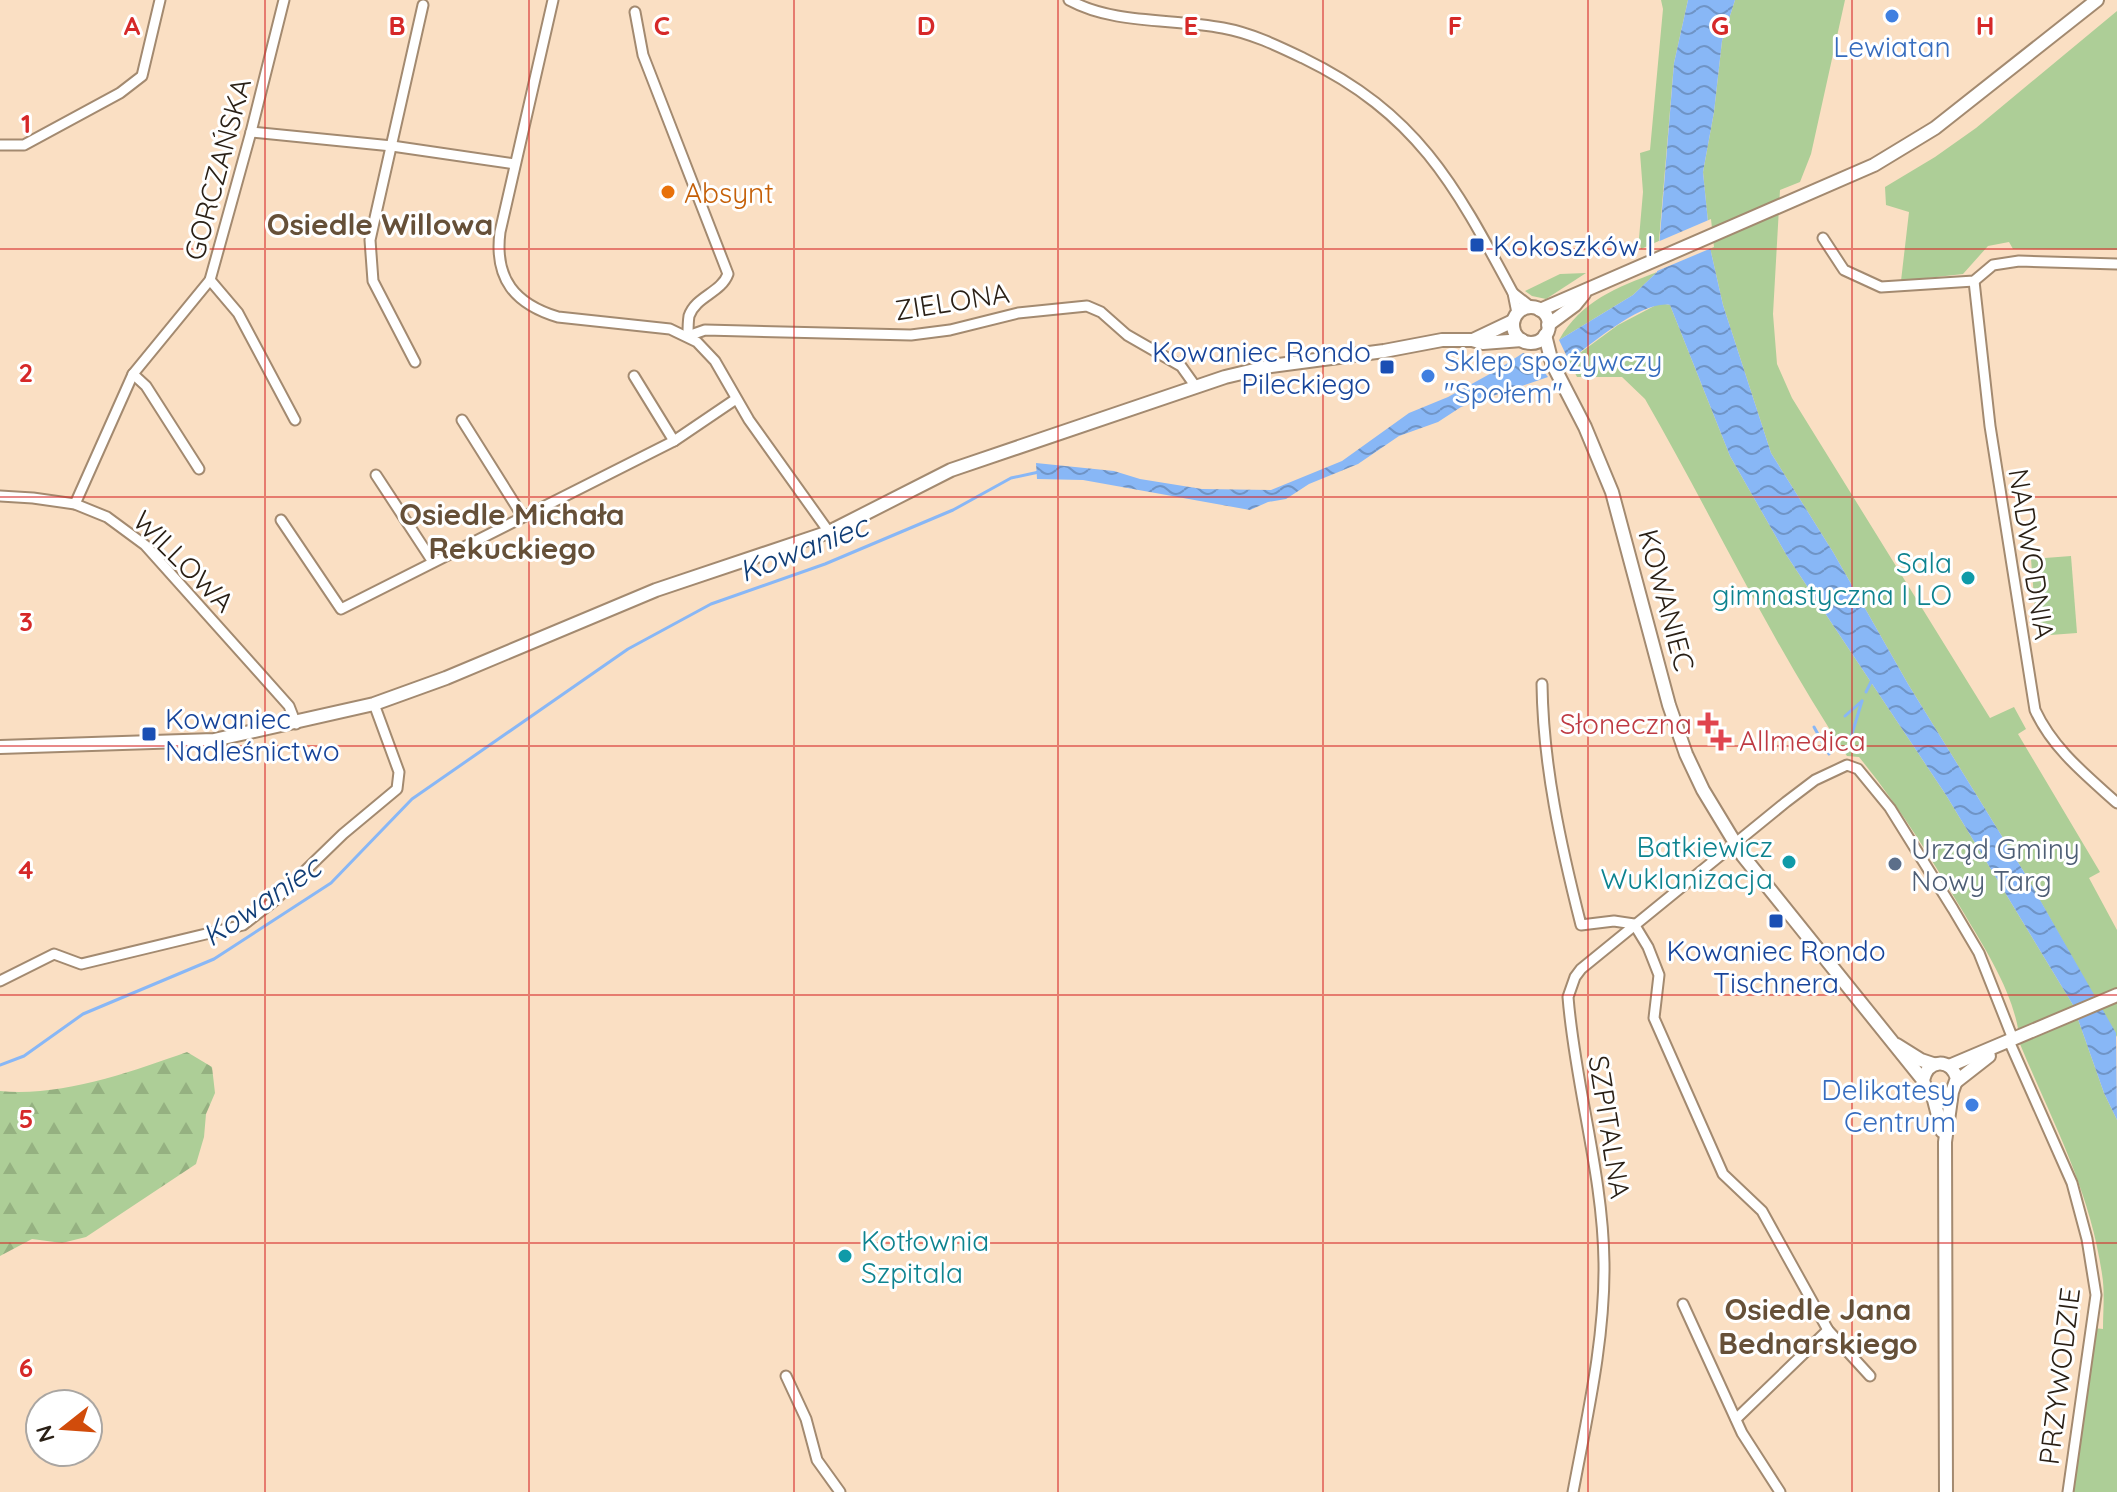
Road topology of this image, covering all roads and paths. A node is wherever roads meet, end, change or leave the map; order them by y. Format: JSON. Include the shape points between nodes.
{"nodes":[{"id":1,"x":160,"y":0,"type":"edge"},
{"id":2,"x":284,"y":0,"type":"edge"},
{"id":3,"x":553,"y":0,"type":"edge"},
{"id":4,"x":1069,"y":0,"type":"edge"},
{"id":5,"x":2097,"y":0,"type":"edge"},
{"id":6,"x":423,"y":5,"type":"dead end"},
{"id":7,"x":635,"y":12,"type":"dead end"},
{"id":8,"x":251,"y":132,"type":"junction"},
{"id":9,"x":0,"y":145,"type":"edge"},
{"id":10,"x":392,"y":146,"type":"junction"},
{"id":11,"x":515,"y":164,"type":"junction"},
{"id":12,"x":1823,"y":238,"type":"dead end"},
{"id":13,"x":2117,"y":264,"type":"edge"},
{"id":14,"x":210,"y":280,"type":"junction"},
{"id":15,"x":1974,"y":281,"type":"junction"},
{"id":16,"x":1586,"y":291,"type":"junction"},
{"id":17,"x":1513,"y":293,"type":"junction"},
{"id":18,"x":1536,"y":308,"type":"junction"},
{"id":19,"x":1515,"y":317,"type":"junction"},
{"id":20,"x":1547,"y":330,"type":"junction"},
{"id":21,"x":688,"y":336,"type":"junction"},
{"id":22,"x":1472,"y":340,"type":"junction"},
{"id":23,"x":1525,"y":341,"type":"junction"},
{"id":24,"x":415,"y":362,"type":"dead end"},
{"id":25,"x":1552,"y":363,"type":"junction"},
{"id":26,"x":133,"y":374,"type":"junction"},
{"id":27,"x":634,"y":376,"type":"dead end"},
{"id":28,"x":1196,"y":387,"type":"junction"},
{"id":29,"x":736,"y":399,"type":"junction"},
{"id":30,"x":295,"y":420,"type":"dead end"},
{"id":31,"x":462,"y":420,"type":"dead end"},
{"id":32,"x":674,"y":441,"type":"junction"},
{"id":33,"x":199,"y":469,"type":"dead end"},
{"id":34,"x":376,"y":475,"type":"dead end"},
{"id":35,"x":0,"y":496,"type":"edge"},
{"id":36,"x":75,"y":504,"type":"junction"},
{"id":37,"x":523,"y":517,"type":"junction"},
{"id":38,"x":281,"y":520,"type":"dead end"},
{"id":39,"x":829,"y":532,"type":"junction"},
{"id":40,"x":433,"y":562,"type":"junction"},
{"id":41,"x":1542,"y":684,"type":"dead end"},
{"id":42,"x":374,"y":704,"type":"junction"},
{"id":43,"x":296,"y":724,"type":"junction"},
{"id":44,"x":0,"y":747,"type":"edge"},
{"id":45,"x":2117,"y":803,"type":"edge"},
{"id":46,"x":1735,"y":844,"type":"junction"},
{"id":47,"x":1634,"y":924,"type":"junction"},
{"id":48,"x":0,"y":981,"type":"edge"},
{"id":49,"x":2117,"y":995,"type":"edge"},
{"id":50,"x":1885,"y":1035,"type":"junction"},
{"id":51,"x":2010,"y":1040,"type":"junction"},
{"id":52,"x":1933,"y":1064,"type":"junction"},
{"id":53,"x":1949,"y":1066,"type":"junction"},
{"id":54,"x":1923,"y":1080,"type":"junction"},
{"id":55,"x":1954,"y":1086,"type":"junction"},
{"id":56,"x":1933,"y":1096,"type":"junction"},
{"id":57,"x":1945,"y":1142,"type":"junction"},
{"id":58,"x":1683,"y":1304,"type":"dead end"},
{"id":59,"x":1828,"y":1330,"type":"junction"},
{"id":60,"x":786,"y":1376,"type":"dead end"},
{"id":61,"x":1870,"y":1376,"type":"dead end"},
{"id":62,"x":1736,"y":1419,"type":"junction"},
{"id":63,"x":840,"y":1492,"type":"edge"},
{"id":64,"x":1573,"y":1492,"type":"edge"},
{"id":65,"x":1780,"y":1492,"type":"edge"},
{"id":66,"x":1946,"y":1492,"type":"edge"},
{"id":67,"x":2068,"y":1492,"type":"edge"}],
"edges":[{"from":1,"to":9,"type":"street","via":[[142,76],[24,145]]},
{"from":2,"to":8,"type":"street","name":"GORCZAŃSKA"},
{"from":3,"to":11,"type":"street","name":"ZIELONA"},
{"from":4,"to":17,"type":"street","via":[[1106,15],[1228,29],[1339,75],[1390,113],[1439,165]]},
{"from":5,"to":16,"type":"street","via":[[1935,128],[1882,161]]},
{"from":6,"to":10,"type":"street"},
{"from":7,"to":21,"type":"street","via":[[643,55],[728,274],[690,315]]},
{"from":8,"to":10,"type":"street"},
{"from":8,"to":14,"type":"street","name":"GORCZAŃSKA"},
{"from":10,"to":11,"type":"street"},
{"from":10,"to":24,"type":"street","via":[[369,261],[383,305]]},
{"from":11,"to":21,"type":"street","name":"ZIELONA","via":[[499,242],[503,274],[514,294],[558,317],[653,326]]},
{"from":12,"to":15,"type":"street","via":[[1844,270],[1881,287]]},
{"from":13,"to":15,"type":"street","via":[[2019,261],[1993,265]]},
{"from":14,"to":26,"type":"street","name":"GORCZAŃSKA"},
{"from":14,"to":30,"type":"street","via":[[238,313]]},
{"from":15,"to":45,"type":"street","name":"NADWODNIA","via":[[1990,426],[2035,710],[2066,756]]},
{"from":16,"to":18,"type":"street"},
{"from":16,"to":20,"type":"street"},
{"from":17,"to":18,"type":"street"},
{"from":17,"to":19,"type":"street"},
{"from":18,"to":19,"type":"street"},
{"from":18,"to":20,"type":"street","via":[[1546,316]]},
{"from":19,"to":22,"type":"street"},
{"from":19,"to":23,"type":"street","via":[[1515,333]]},
{"from":20,"to":23,"type":"street","via":[[1538,341]]},
{"from":20,"to":25,"type":"street","name":"KOWANIEC"},
{"from":21,"to":28,"type":"street","name":"ZIELONA","via":[[705,330],[911,335],[1018,313],[1087,306],[1181,366]]},
{"from":21,"to":29,"type":"street","name":"ZIELONA","via":[[707,350]]},
{"from":22,"to":23,"type":"street"},
{"from":22,"to":28,"type":"street","via":[[1271,366]]},
{"from":23,"to":25,"type":"street","name":"KOWANIEC"},
{"from":25,"to":46,"type":"street","name":"KOWANIEC","via":[[1593,444],[1617,507],[1683,744]]},
{"from":26,"to":33,"type":"street"},
{"from":26,"to":36,"type":"street","name":"GORCZAŃSKA"},
{"from":27,"to":32,"type":"street"},
{"from":28,"to":39,"type":"street","via":[[951,470]]},
{"from":29,"to":32,"type":"street"},
{"from":29,"to":39,"type":"street","name":"ZIELONA"},
{"from":31,"to":37,"type":"street"},
{"from":32,"to":37,"type":"street"},
{"from":34,"to":40,"type":"street"},
{"from":35,"to":36,"type":"street","name":"WILLOWA"},
{"from":36,"to":43,"type":"street","name":"WILLOWA","via":[[107,517],[145,545],[289,706]]},
{"from":37,"to":40,"type":"street"},
{"from":38,"to":40,"type":"street","via":[[341,609]]},
{"from":39,"to":42,"type":"street","via":[[656,590]]},
{"from":41,"to":47,"type":"street","via":[[1545,748],[1581,925]]},
{"from":42,"to":43,"type":"street"},
{"from":42,"to":48,"type":"street","via":[[399,772],[397,789],[243,925],[81,964],[54,954]]},
{"from":43,"to":44,"type":"street","via":[[185,743]]},
{"from":46,"to":47,"type":"street","name":"SZPITALNA"},
{"from":46,"to":50,"type":"street","name":"KOWANIEC"},
{"from":46,"to":51,"type":"street","name":"PRZYWODZIE","via":[[1815,780],[1847,765],[1858,769],[1904,828],[1979,953]]},
{"from":47,"to":59,"type":"street","via":[[1659,975],[1654,1018],[1723,1174],[1762,1211]]},
{"from":47,"to":64,"type":"street","name":"SZPITALNA","via":[[1581,969],[1568,997],[1604,1262],[1598,1348]]},
{"from":49,"to":51,"type":"street"},
{"from":50,"to":52,"type":"street","name":"KOWANIEC"},
{"from":50,"to":54,"type":"street","name":"KOWANIEC"},
{"from":51,"to":53,"type":"street"},
{"from":51,"to":55,"type":"street"},
{"from":51,"to":67,"type":"street","name":"PRZYWODZIE","via":[[2072,1183],[2096,1295]]},
{"from":52,"to":53,"type":"street"},
{"from":52,"to":54,"type":"street"},
{"from":53,"to":55,"type":"street","via":[[1955,1072]]},
{"from":54,"to":56,"type":"street"},
{"from":55,"to":56,"type":"street","via":[[1943,1097]]},
{"from":55,"to":57,"type":"street"},
{"from":56,"to":57,"type":"street"},
{"from":57,"to":66,"type":"street"},
{"from":58,"to":62,"type":"street"},
{"from":59,"to":61,"type":"street"},
{"from":59,"to":62,"type":"street"},
{"from":60,"to":63,"type":"street","via":[[817,1460]]},
{"from":62,"to":65,"type":"street"}]}
